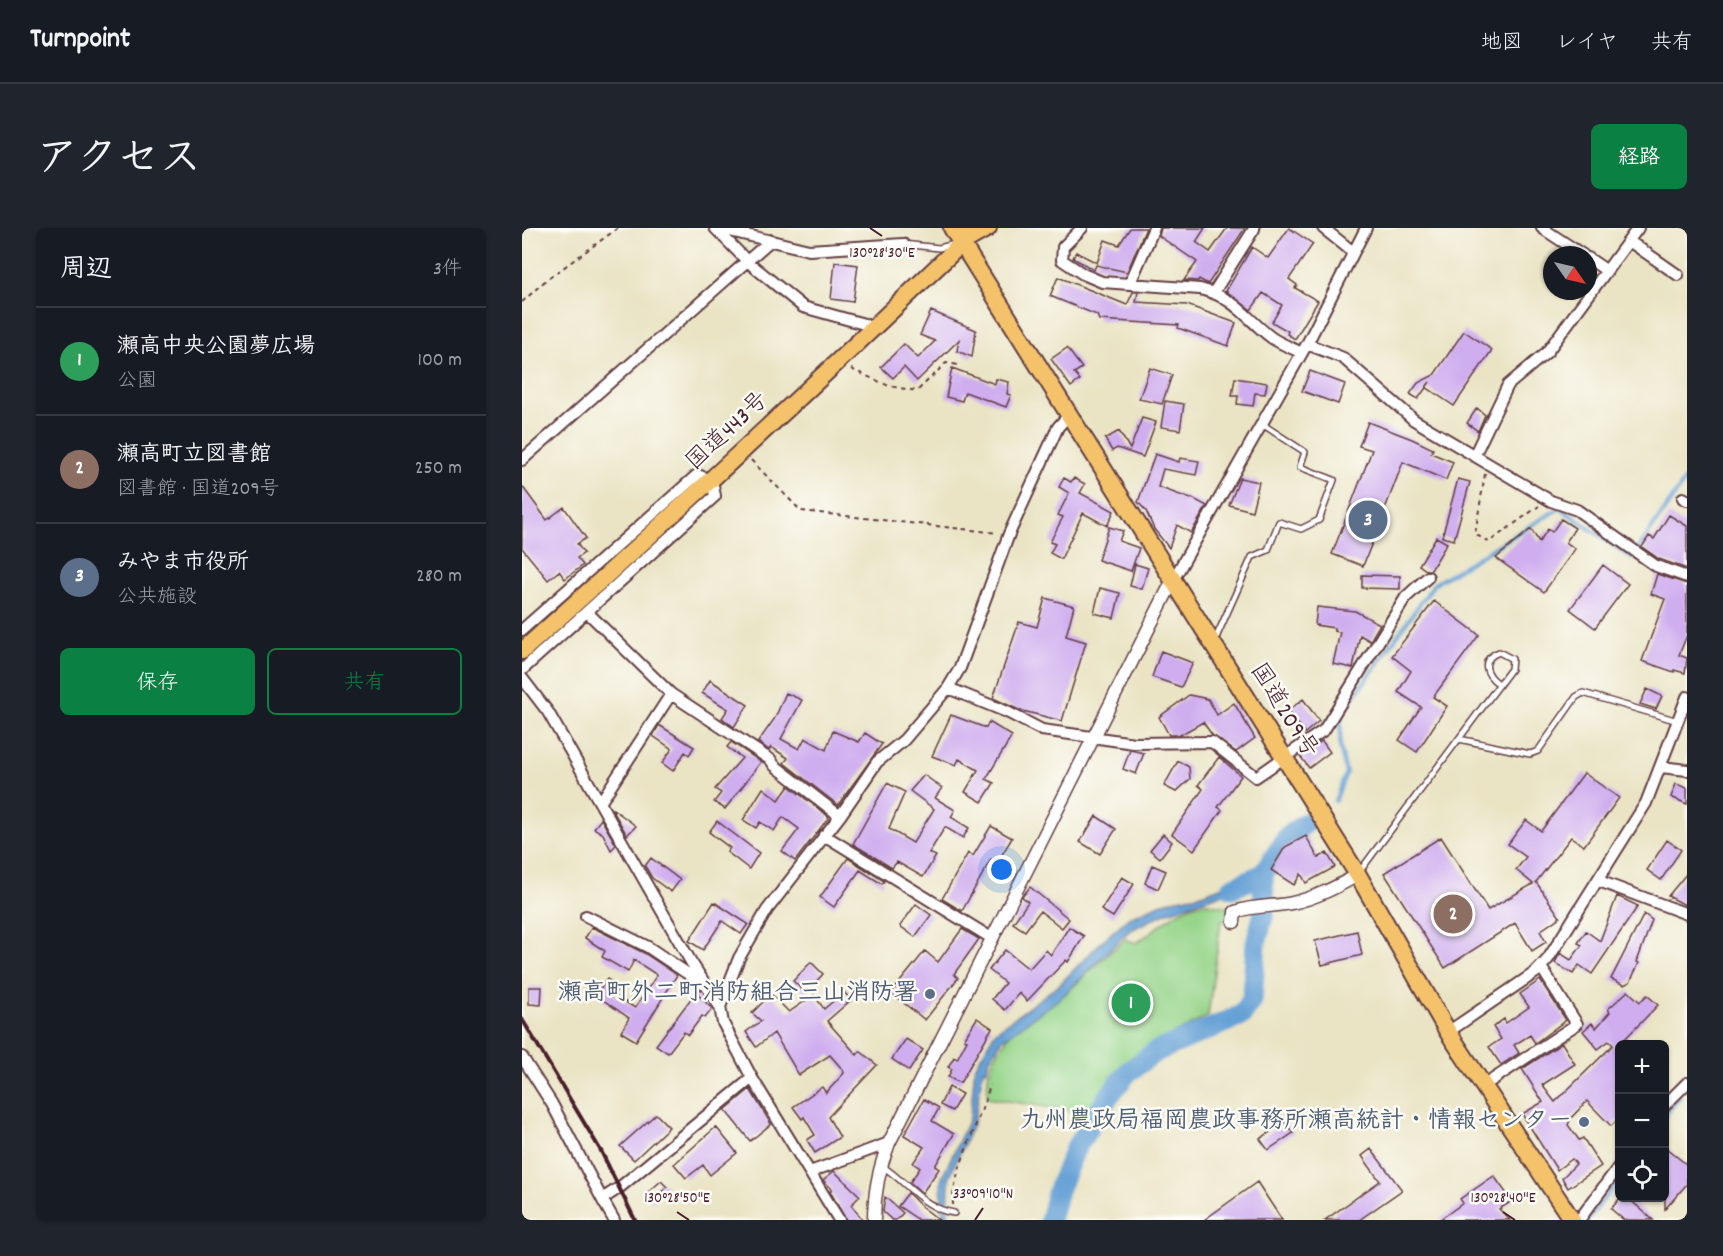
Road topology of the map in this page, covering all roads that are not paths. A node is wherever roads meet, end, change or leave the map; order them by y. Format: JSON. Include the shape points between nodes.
{"nodes":[{"id":1,"x":716,"y":228,"type":"edge"},
{"id":2,"x":952,"y":228,"type":"edge"},
{"id":3,"x":971,"y":228,"type":"edge"},
{"id":4,"x":987,"y":228,"type":"edge"},
{"id":5,"x":1082,"y":228,"type":"edge"},
{"id":6,"x":1155,"y":228,"type":"edge"},
{"id":7,"x":1323,"y":228,"type":"edge"},
{"id":8,"x":1366,"y":228,"type":"edge"},
{"id":9,"x":1542,"y":228,"type":"edge"},
{"id":10,"x":1638,"y":228,"type":"edge"},
{"id":11,"x":1254,"y":230,"type":"dead end"},
{"id":12,"x":771,"y":240,"type":"junction"},
{"id":13,"x":1629,"y":241,"type":"junction"},
{"id":14,"x":962,"y":243,"type":"junction"},
{"id":15,"x":903,"y":244,"type":"joint"},
{"id":16,"x":1569,"y":246,"type":"edge"},
{"id":17,"x":1353,"y":252,"type":"junction"},
{"id":18,"x":747,"y":261,"type":"junction"},
{"id":19,"x":1597,"y":264,"type":"edge"},
{"id":20,"x":1607,"y":271,"type":"junction"},
{"id":21,"x":1678,"y":275,"type":"dead end"},
{"id":22,"x":1130,"y":284,"type":"junction"},
{"id":23,"x":1214,"y":292,"type":"junction"},
{"id":24,"x":875,"y":327,"type":"junction"},
{"id":25,"x":1304,"y":349,"type":"junction"},
{"id":26,"x":1068,"y":416,"type":"junction"},
{"id":27,"x":1262,"y":424,"type":"junction"},
{"id":28,"x":1474,"y":456,"type":"junction"},
{"id":29,"x":522,"y":460,"type":"edge"},
{"id":30,"x":712,"y":480,"type":"junction"},
{"id":31,"x":1428,"y":577,"type":"dead end"},
{"id":32,"x":1687,"y":577,"type":"edge"},
{"id":33,"x":1172,"y":582,"type":"junction"},
{"id":34,"x":587,"y":612,"type":"junction"},
{"id":35,"x":522,"y":630,"type":"edge"},
{"id":36,"x":1212,"y":645,"type":"junction"},
{"id":37,"x":522,"y":651,"type":"edge"},
{"id":38,"x":522,"y":670,"type":"edge"},
{"id":39,"x":522,"y":678,"type":"edge"},
{"id":40,"x":1499,"y":684,"type":"junction"},
{"id":41,"x":948,"y":688,"type":"junction"},
{"id":42,"x":671,"y":694,"type":"junction"},
{"id":43,"x":1687,"y":697,"type":"edge"},
{"id":44,"x":1678,"y":721,"type":"junction"},
{"id":45,"x":1095,"y":736,"type":"junction"},
{"id":46,"x":1459,"y":739,"type":"junction"},
{"id":47,"x":1284,"y":756,"type":"junction"},
{"id":48,"x":1661,"y":767,"type":"junction"},
{"id":49,"x":1687,"y":770,"type":"edge"},
{"id":50,"x":600,"y":803,"type":"junction"},
{"id":51,"x":840,"y":816,"type":"junction"},
{"id":52,"x":824,"y":835,"type":"junction"},
{"id":53,"x":1358,"y":875,"type":"junction"},
{"id":54,"x":1599,"y":881,"type":"junction"},
{"id":55,"x":1687,"y":914,"type":"edge"},
{"id":56,"x":586,"y":916,"type":"dead end"},
{"id":57,"x":1234,"y":922,"type":"dead end"},
{"id":58,"x":993,"y":939,"type":"junction"},
{"id":59,"x":1541,"y":967,"type":"junction"},
{"id":60,"x":706,"y":985,"type":"junction"},
{"id":61,"x":720,"y":1007,"type":"junction"},
{"id":62,"x":1448,"y":1032,"type":"junction"},
{"id":63,"x":522,"y":1058,"type":"edge"},
{"id":64,"x":752,"y":1078,"type":"junction"},
{"id":65,"x":1687,"y":1083,"type":"edge"},
{"id":66,"x":1483,"y":1086,"type":"junction"},
{"id":67,"x":1669,"y":1102,"type":"edge"},
{"id":68,"x":890,"y":1143,"type":"junction"},
{"id":69,"x":880,"y":1165,"type":"junction"},
{"id":70,"x":810,"y":1172,"type":"junction"},
{"id":71,"x":1615,"y":1172,"type":"edge"},
{"id":72,"x":602,"y":1199,"type":"junction"},
{"id":73,"x":954,"y":1212,"type":"road end"},
{"id":74,"x":614,"y":1220,"type":"edge"},
{"id":75,"x":839,"y":1220,"type":"edge"},
{"id":76,"x":874,"y":1220,"type":"edge"},
{"id":77,"x":1572,"y":1220,"type":"edge"},
{"id":78,"x":1579,"y":1220,"type":"edge"}],
"edges":[{"from":1,"to":12,"type":"street"},
{"from":1,"to":18,"type":"street"},
{"from":2,"to":14,"type":"highway","name":"国道209号"},
{"from":3,"to":14,"type":"highway"},
{"from":4,"to":14,"type":"highway"},
{"from":5,"to":22,"type":"street","via":[[1063,247],[1062,260],[1102,282]]},
{"from":6,"to":22,"type":"street"},
{"from":7,"to":17,"type":"street"},
{"from":8,"to":17,"type":"street"},
{"from":9,"to":16,"type":"street"},
{"from":10,"to":13,"type":"street"},
{"from":11,"to":23,"type":"street"},
{"from":12,"to":15,"type":"street","via":[[809,250]]},
{"from":12,"to":18,"type":"street"},
{"from":13,"to":20,"type":"street"},
{"from":13,"to":21,"type":"street"},
{"from":14,"to":15,"type":"lane","via":[[939,248]]},
{"from":14,"to":24,"type":"highway","name":"国道443号"},
{"from":14,"to":26,"type":"highway","name":"国道209号"},
{"from":17,"to":25,"type":"street"},
{"from":18,"to":24,"type":"street","via":[[803,307]]},
{"from":18,"to":29,"type":"street"},
{"from":19,"to":20,"type":"street"},
{"from":20,"to":28,"type":"street","via":[[1547,352],[1508,385]]},
{"from":22,"to":23,"type":"street"},
{"from":23,"to":25,"type":"street","via":[[1246,313],[1272,338]]},
{"from":24,"to":30,"type":"highway","name":"国道443号"},
{"from":25,"to":27,"type":"street"},
{"from":25,"to":28,"type":"street","via":[[1343,358],[1414,420]]},
{"from":26,"to":33,"type":"highway","name":"国道209号"},
{"from":26,"to":41,"type":"street","via":[[1058,427],[1009,534],[960,668]]},
{"from":27,"to":33,"type":"street"},
{"from":27,"to":36,"type":"lane","via":[[1305,452],[1300,467],[1334,480],[1319,520],[1301,529],[1279,522],[1268,550],[1252,558]]},
{"from":28,"to":32,"type":"street","via":[[1549,500],[1577,510],[1656,566]]},
{"from":30,"to":34,"type":"street","via":[[715,496]]},
{"from":30,"to":35,"type":"street","via":[[697,475]]},
{"from":30,"to":37,"type":"highway","name":"国道443号"},
{"from":31,"to":47,"type":"street","via":[[1406,597],[1324,730]]},
{"from":33,"to":36,"type":"highway","name":"国道209号"},
{"from":33,"to":45,"type":"street"},
{"from":34,"to":38,"type":"street"},
{"from":34,"to":42,"type":"street"},
{"from":36,"to":47,"type":"highway","name":"国道209号"},
{"from":39,"to":50,"type":"street","via":[[548,712]]},
{"from":40,"to":40,"type":"lane","via":[[1513,663],[1499,652],[1488,660],[1486,670],[1487,676]]},
{"from":40,"to":46,"type":"lane"},
{"from":41,"to":45,"type":"street","via":[[1042,730]]},
{"from":41,"to":51,"type":"street","via":[[904,740],[877,762]]},
{"from":42,"to":50,"type":"street"},
{"from":42,"to":51,"type":"street","via":[[771,760]]},
{"from":43,"to":44,"type":"street"},
{"from":44,"to":46,"type":"lane","via":[[1583,693],[1576,697],[1538,751],[1530,754]]},
{"from":44,"to":48,"type":"street"},
{"from":45,"to":47,"type":"street","via":[[1134,743],[1212,742],[1256,777]]},
{"from":45,"to":58,"type":"street"},
{"from":46,"to":53,"type":"lane"},
{"from":47,"to":53,"type":"highway","name":"国道209号"},
{"from":48,"to":49,"type":"street"},
{"from":48,"to":54,"type":"street","via":[[1646,803]]},
{"from":50,"to":60,"type":"street"},
{"from":51,"to":52,"type":"street"},
{"from":52,"to":58,"type":"street"},
{"from":52,"to":61,"type":"street","via":[[753,931]]},
{"from":53,"to":57,"type":"street","via":[[1316,897],[1244,908],[1235,912]]},
{"from":53,"to":62,"type":"highway","name":"国道209号"},
{"from":54,"to":55,"type":"street"},
{"from":54,"to":59,"type":"street"},
{"from":56,"to":60,"type":"street","via":[[648,947]]},
{"from":58,"to":68,"type":"street"},
{"from":59,"to":62,"type":"street"},
{"from":59,"to":66,"type":"street","via":[[1577,1024]]},
{"from":60,"to":61,"type":"street"},
{"from":61,"to":64,"type":"street","via":[[723,1023]]},
{"from":62,"to":66,"type":"highway","name":"国道209号"},
{"from":63,"to":72,"type":"street","via":[[552,1104]]},
{"from":64,"to":70,"type":"street"},
{"from":64,"to":72,"type":"street"},
{"from":65,"to":67,"type":"street"},
{"from":66,"to":77,"type":"highway","name":"国道209号"},
{"from":68,"to":69,"type":"street"},
{"from":68,"to":70,"type":"street"},
{"from":69,"to":73,"type":"lane","via":[[937,1211]]},
{"from":69,"to":76,"type":"street"},
{"from":70,"to":75,"type":"street"},
{"from":71,"to":78,"type":"street"},
{"from":72,"to":74,"type":"street"}]}
